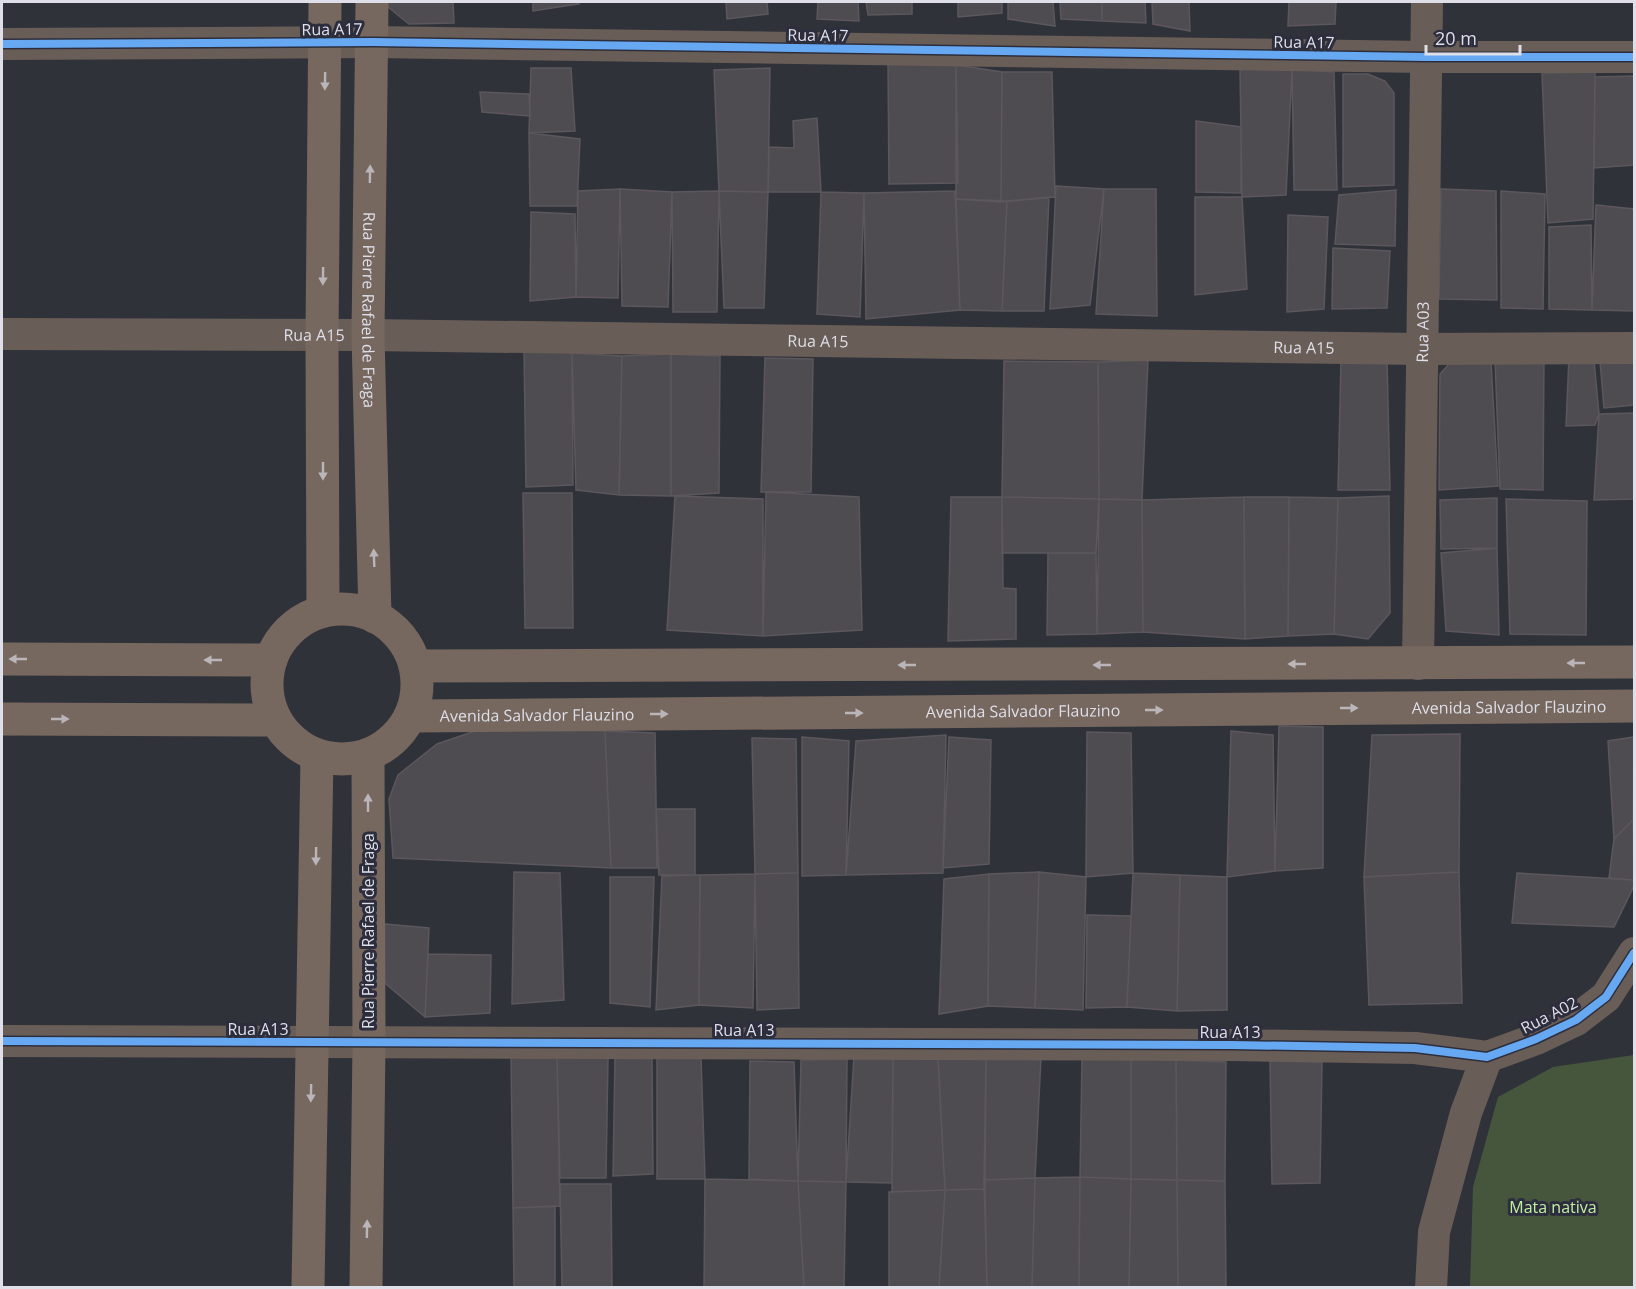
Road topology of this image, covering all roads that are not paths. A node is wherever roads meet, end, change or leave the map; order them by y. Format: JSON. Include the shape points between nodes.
{"nodes":[{"id":1,"x":325,"y":2,"type":"edge"},
{"id":2,"x":372,"y":2,"type":"edge"},
{"id":3,"x":1427,"y":2,"type":"edge"},
{"id":4,"x":373,"y":42,"type":"junction"},
{"id":5,"x":2,"y":44,"type":"edge"},
{"id":6,"x":325,"y":44,"type":"junction"},
{"id":7,"x":1426,"y":57,"type":"junction"},
{"id":8,"x":1635,"y":57,"type":"edge"},
{"id":9,"x":2,"y":334,"type":"edge"},
{"id":10,"x":368,"y":335,"type":"junction"},
{"id":11,"x":322,"y":336,"type":"junction"},
{"id":12,"x":1635,"y":348,"type":"edge"},
{"id":13,"x":1423,"y":349,"type":"junction"},
{"id":14,"x":323,"y":611,"type":"junction"},
{"id":15,"x":375,"y":617,"type":"junction"},
{"id":16,"x":2,"y":658,"type":"edge"},
{"id":17,"x":271,"y":660,"type":"junction"},
{"id":18,"x":1635,"y":662,"type":"edge"},
{"id":19,"x":1418,"y":664,"type":"junction"},
{"id":20,"x":415,"y":666,"type":"junction"},
{"id":21,"x":1635,"y":706,"type":"edge"},
{"id":22,"x":411,"y":716,"type":"junction"},
{"id":23,"x":2,"y":719,"type":"edge"},
{"id":24,"x":276,"y":720,"type":"junction"},
{"id":25,"x":368,"y":755,"type":"junction"},
{"id":26,"x":317,"y":756,"type":"junction"},
{"id":27,"x":1635,"y":953,"type":"edge"},
{"id":28,"x":2,"y":1041,"type":"edge"},
{"id":29,"x":312,"y":1043,"type":"junction"},
{"id":30,"x":369,"y":1043,"type":"junction"},
{"id":31,"x":1487,"y":1057,"type":"junction"},
{"id":32,"x":308,"y":1287,"type":"edge"},
{"id":33,"x":366,"y":1287,"type":"edge"},
{"id":34,"x":1431,"y":1287,"type":"edge"}],
"edges":[{"from":1,"to":6,"type":"street"},
{"from":2,"to":4,"type":"street","name":"Rua Pierre Rafael de Fraga"},
{"from":3,"to":7,"type":"street","name":"Rua A03"},
{"from":4,"to":6,"type":"street","name":"Rua A17"},
{"from":4,"to":7,"type":"street","name":"Rua A17"},
{"from":10,"to":4,"type":"street","name":"Rua Pierre Rafael de Fraga","one_way":true},
{"from":5,"to":6,"type":"street","name":"Rua A17"},
{"from":6,"to":11,"type":"street","one_way":true},
{"from":7,"to":8,"type":"street","name":"Rua A17"},
{"from":7,"to":13,"type":"street","name":"Rua A03"},
{"from":9,"to":11,"type":"street","name":"Rua A15"},
{"from":10,"to":11,"type":"street","name":"Rua A15"},
{"from":10,"to":13,"type":"street","name":"Rua A15"},
{"from":15,"to":10,"type":"street","name":"Rua Pierre Rafael de Fraga","one_way":true},
{"from":11,"to":14,"type":"street","one_way":true},
{"from":12,"to":13,"type":"street","name":"Rua A15"},
{"from":13,"to":19,"type":"street","name":"Rua A03"},
{"from":14,"to":15,"type":"street","via":[[358,610]]},
{"from":14,"to":17,"type":"street","via":[[291,629]]},
{"from":15,"to":20,"type":"street","via":[[400,637]]},
{"from":17,"to":16,"type":"street","one_way":true},
{"from":17,"to":24,"type":"street","via":[[269,701]]},
{"from":18,"to":19,"type":"street","one_way":true},
{"from":19,"to":20,"type":"street","one_way":true},
{"from":20,"to":22,"type":"street","via":[[417,682]]},
{"from":22,"to":21,"type":"street","name":"Avenida Salvador Flauzino","one_way":true},
{"from":22,"to":25,"type":"street","via":[[393,740]]},
{"from":23,"to":24,"type":"street","one_way":true},
{"from":24,"to":26,"type":"street","via":[[287,735]]},
{"from":25,"to":26,"type":"street","via":[[343,760]]},
{"from":30,"to":25,"type":"street","name":"Rua Pierre Rafael de Fraga","one_way":true},
{"from":26,"to":29,"type":"street","one_way":true},
{"from":27,"to":31,"type":"street","name":"Rua A02","via":[[1606,997],[1576,1020]]},
{"from":28,"to":29,"type":"street","name":"Rua A13"},
{"from":29,"to":30,"type":"street","name":"Rua A13"},
{"from":29,"to":32,"type":"street","one_way":true},
{"from":30,"to":31,"type":"street","name":"Rua A13","via":[[1232,1045],[1414,1048]]},
{"from":33,"to":30,"type":"street","name":"Rua Pierre Rafael de Fraga","one_way":true},
{"from":31,"to":34,"type":"street","via":[[1466,1113],[1434,1233]]}]}
